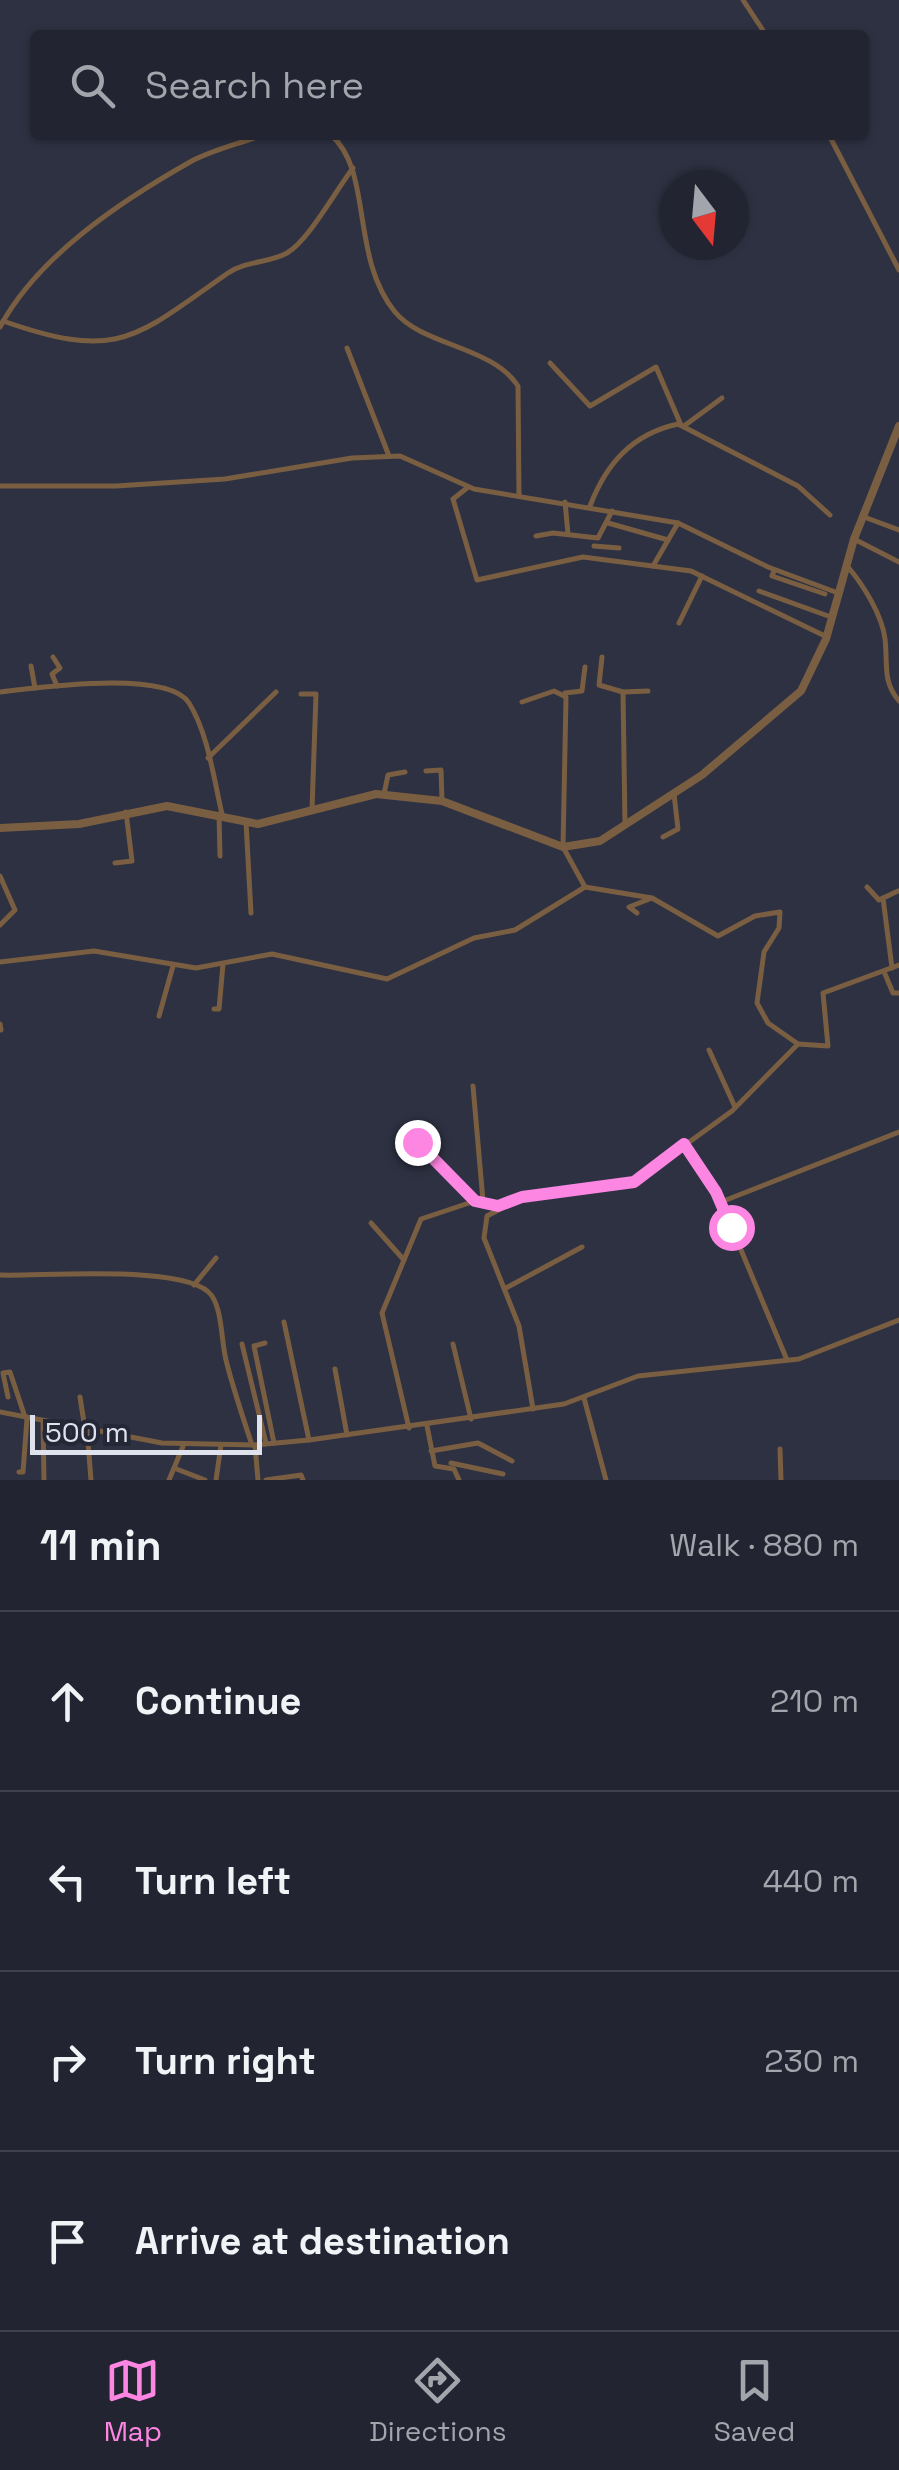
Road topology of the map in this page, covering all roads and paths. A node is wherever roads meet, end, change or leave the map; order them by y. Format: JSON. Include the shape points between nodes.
{"nodes":[{"id":1,"x":744,"y":0,"type":"edge"},
{"id":2,"x":763,"y":30,"type":"edge"},
{"id":3,"x":248,"y":140,"type":"edge"},
{"id":4,"x":336,"y":140,"type":"edge"},
{"id":5,"x":342,"y":140,"type":"edge"},
{"id":6,"x":833,"y":140,"type":"edge"},
{"id":7,"x":340,"y":144,"type":"junction"},
{"id":8,"x":353,"y":168,"type":"junction"},
{"id":9,"x":899,"y":270,"type":"edge"},
{"id":10,"x":0,"y":308,"type":"edge"},
{"id":11,"x":8,"y":310,"type":"junction"},
{"id":12,"x":1,"y":324,"type":"edge"},
{"id":13,"x":347,"y":348,"type":"dead end"},
{"id":14,"x":550,"y":362,"type":"dead end"},
{"id":15,"x":722,"y":398,"type":"dead end"},
{"id":16,"x":682,"y":425,"type":"junction"},
{"id":17,"x":899,"y":426,"type":"edge"},
{"id":18,"x":389,"y":456,"type":"junction"},
{"id":19,"x":0,"y":486,"type":"edge"},
{"id":20,"x":468,"y":487,"type":"junction"},
{"id":21,"x":519,"y":496,"type":"junction"},
{"id":22,"x":565,"y":502,"type":"junction"},
{"id":23,"x":590,"y":506,"type":"junction"},
{"id":24,"x":612,"y":512,"type":"junction"},
{"id":25,"x":830,"y":516,"type":"dead end"},
{"id":26,"x":863,"y":516,"type":"junction"},
{"id":27,"x":678,"y":522,"type":"junction"},
{"id":28,"x":608,"y":523,"type":"junction"},
{"id":29,"x":899,"y":530,"type":"edge"},
{"id":30,"x":568,"y":535,"type":"junction"},
{"id":31,"x":536,"y":536,"type":"dead end"},
{"id":32,"x":854,"y":539,"type":"junction"},
{"id":33,"x":668,"y":540,"type":"junction"},
{"id":34,"x":593,"y":542,"type":"junction"},
{"id":35,"x":619,"y":548,"type":"dead end"},
{"id":36,"x":597,"y":558,"type":"junction"},
{"id":37,"x":899,"y":562,"type":"edge"},
{"id":38,"x":653,"y":566,"type":"junction"},
{"id":39,"x":848,"y":566,"type":"junction"},
{"id":40,"x":702,"y":576,"type":"junction"},
{"id":41,"x":793,"y":581,"type":"junction"},
{"id":42,"x":759,"y":592,"type":"dead end"},
{"id":43,"x":840,"y":597,"type":"junction"},
{"id":44,"x":786,"y":601,"type":"junction"},
{"id":45,"x":834,"y":618,"type":"junction"},
{"id":46,"x":679,"y":623,"type":"dead end"},
{"id":47,"x":827,"y":637,"type":"junction"},
{"id":48,"x":602,"y":656,"type":"dead end"},
{"id":49,"x":53,"y":657,"type":"dead end"},
{"id":50,"x":31,"y":666,"type":"dead end"},
{"id":51,"x":585,"y":668,"type":"dead end"},
{"id":52,"x":56,"y":686,"type":"junction"},
{"id":53,"x":35,"y":688,"type":"junction"},
{"id":54,"x":648,"y":691,"type":"dead end"},
{"id":55,"x":0,"y":692,"type":"edge"},
{"id":56,"x":276,"y":692,"type":"dead end"},
{"id":57,"x":624,"y":692,"type":"junction"},
{"id":58,"x":564,"y":693,"type":"junction"},
{"id":59,"x":301,"y":694,"type":"dead end"},
{"id":60,"x":899,"y":701,"type":"edge"},
{"id":61,"x":522,"y":702,"type":"dead end"},
{"id":62,"x":208,"y":758,"type":"junction"},
{"id":63,"x":426,"y":771,"type":"dead end"},
{"id":64,"x":405,"y":772,"type":"dead end"},
{"id":65,"x":384,"y":794,"type":"junction"},
{"id":66,"x":674,"y":794,"type":"junction"},
{"id":67,"x":442,"y":801,"type":"junction"},
{"id":68,"x":312,"y":810,"type":"junction"},
{"id":69,"x":126,"y":812,"type":"junction"},
{"id":70,"x":220,"y":814,"type":"junction"},
{"id":71,"x":246,"y":822,"type":"junction"},
{"id":72,"x":0,"y":828,"type":"edge"},
{"id":73,"x":625,"y":828,"type":"junction"},
{"id":74,"x":663,"y":837,"type":"dead end"},
{"id":75,"x":563,"y":847,"type":"junction"},
{"id":76,"x":220,"y":856,"type":"dead end"},
{"id":77,"x":115,"y":863,"type":"dead end"},
{"id":78,"x":0,"y":876,"type":"edge"},
{"id":79,"x":867,"y":887,"type":"dead end"},
{"id":80,"x":585,"y":888,"type":"junction"},
{"id":81,"x":898,"y":891,"type":"edge"},
{"id":82,"x":652,"y":898,"type":"junction"},
{"id":83,"x":883,"y":898,"type":"junction"},
{"id":84,"x":251,"y":913,"type":"dead end"},
{"id":85,"x":637,"y":913,"type":"dead end"},
{"id":86,"x":0,"y":925,"type":"edge"},
{"id":87,"x":0,"y":962,"type":"edge"},
{"id":88,"x":223,"y":964,"type":"junction"},
{"id":89,"x":173,"y":966,"type":"junction"},
{"id":90,"x":896,"y":967,"type":"edge"},
{"id":91,"x":884,"y":972,"type":"junction"},
{"id":92,"x":899,"y":993,"type":"edge"},
{"id":93,"x":214,"y":1010,"type":"dead end"},
{"id":94,"x":159,"y":1016,"type":"dead end"},
{"id":95,"x":798,"y":1044,"type":"junction"},
{"id":96,"x":709,"y":1050,"type":"dead end"},
{"id":97,"x":473,"y":1086,"type":"dead end"},
{"id":98,"x":735,"y":1107,"type":"junction"},
{"id":99,"x":899,"y":1132,"type":"edge"},
{"id":100,"x":416,"y":1141,"type":"dead end"},
{"id":101,"x":684,"y":1144,"type":"junction"},
{"id":102,"x":484,"y":1200,"type":"junction"},
{"id":103,"x":475,"y":1201,"type":"junction"},
{"id":104,"x":721,"y":1202,"type":"junction"},
{"id":105,"x":498,"y":1206,"type":"junction"},
{"id":106,"x":372,"y":1223,"type":"dead end"},
{"id":107,"x":582,"y":1247,"type":"dead end"},
{"id":108,"x":216,"y":1258,"type":"dead end"},
{"id":109,"x":404,"y":1260,"type":"junction"},
{"id":110,"x":0,"y":1275,"type":"edge"},
{"id":111,"x":194,"y":1285,"type":"junction"},
{"id":112,"x":506,"y":1288,"type":"junction"},
{"id":113,"x":899,"y":1320,"type":"edge"},
{"id":114,"x":284,"y":1322,"type":"dead end"},
{"id":115,"x":265,"y":1343,"type":"dead end"},
{"id":116,"x":242,"y":1344,"type":"dead end"},
{"id":117,"x":453,"y":1344,"type":"dead end"},
{"id":118,"x":787,"y":1360,"type":"junction"},
{"id":119,"x":335,"y":1370,"type":"dead end"},
{"id":120,"x":8,"y":1398,"type":"dead end"},
{"id":121,"x":80,"y":1398,"type":"dead end"},
{"id":122,"x":584,"y":1398,"type":"junction"},
{"id":123,"x":533,"y":1410,"type":"junction"},
{"id":124,"x":0,"y":1412,"type":"edge"},
{"id":125,"x":26,"y":1418,"type":"junction"},
{"id":126,"x":471,"y":1420,"type":"junction"},
{"id":127,"x":43,"y":1421,"type":"junction"},
{"id":128,"x":427,"y":1426,"type":"junction"},
{"id":129,"x":409,"y":1428,"type":"junction"},
{"id":130,"x":86,"y":1430,"type":"junction"},
{"id":131,"x":347,"y":1435,"type":"junction"},
{"id":132,"x":309,"y":1440,"type":"junction"},
{"id":133,"x":270,"y":1443,"type":"junction"},
{"id":134,"x":184,"y":1444,"type":"junction"},
{"id":135,"x":221,"y":1445,"type":"junction"},
{"id":136,"x":253,"y":1445,"type":"junction"},
{"id":137,"x":449,"y":1448,"type":"junction"},
{"id":138,"x":780,"y":1448,"type":"dead end"},
{"id":139,"x":431,"y":1451,"type":"junction"},
{"id":140,"x":512,"y":1462,"type":"dead end"},
{"id":141,"x":453,"y":1466,"type":"junction"},
{"id":142,"x":174,"y":1468,"type":"junction"},
{"id":143,"x":19,"y":1472,"type":"dead end"},
{"id":144,"x":504,"y":1474,"type":"dead end"},
{"id":145,"x":44,"y":1480,"type":"edge"},
{"id":146,"x":91,"y":1480,"type":"edge"},
{"id":147,"x":169,"y":1480,"type":"edge"},
{"id":148,"x":205,"y":1480,"type":"edge"},
{"id":149,"x":216,"y":1480,"type":"edge"},
{"id":150,"x":262,"y":1480,"type":"edge"},
{"id":151,"x":303,"y":1480,"type":"edge"},
{"id":152,"x":459,"y":1480,"type":"edge"},
{"id":153,"x":606,"y":1480,"type":"edge"},
{"id":154,"x":781,"y":1480,"type":"edge"}],
"edges":[{"from":1,"to":2,"type":"street"},
{"from":3,"to":11,"type":"street","via":[[194,160],[127,204],[46,266]]},
{"from":4,"to":7,"type":"street"},
{"from":5,"to":7,"type":"street"},
{"from":6,"to":9,"type":"street"},
{"from":7,"to":8,"type":"street"},
{"from":8,"to":12,"type":"street","via":[[295,247],[231,271],[148,330],[120,340],[71,340]]},
{"from":8,"to":21,"type":"street","via":[[370,271],[394,311],[499,367],[518,386]]},
{"from":10,"to":11,"type":"street"},
{"from":11,"to":12,"type":"street"},
{"from":13,"to":18,"type":"street"},
{"from":14,"to":16,"type":"street","via":[[590,406],[656,367]]},
{"from":15,"to":16,"type":"street"},
{"from":16,"to":23,"type":"street","via":[[644,434],[602,476]]},
{"from":16,"to":25,"type":"street","via":[[798,486]]},
{"from":17,"to":26,"type":"street"},
{"from":18,"to":19,"type":"street","via":[[226,479]]},
{"from":18,"to":20,"type":"street","via":[[411,458]]},
{"from":20,"to":21,"type":"street"},
{"from":20,"to":36,"type":"street","via":[[454,499],[477,580]]},
{"from":21,"to":22,"type":"street"},
{"from":22,"to":23,"type":"street"},
{"from":22,"to":30,"type":"street"},
{"from":23,"to":24,"type":"street"},
{"from":24,"to":27,"type":"street"},
{"from":24,"to":28,"type":"street"},
{"from":26,"to":29,"type":"street"},
{"from":26,"to":32,"type":"street"},
{"from":27,"to":33,"type":"street"},
{"from":27,"to":41,"type":"street"},
{"from":28,"to":33,"type":"street"},
{"from":28,"to":34,"type":"street"},
{"from":30,"to":31,"type":"street"},
{"from":30,"to":34,"type":"street"},
{"from":32,"to":37,"type":"street"},
{"from":32,"to":39,"type":"street"},
{"from":33,"to":38,"type":"street"},
{"from":34,"to":35,"type":"street"},
{"from":34,"to":36,"type":"street"},
{"from":36,"to":38,"type":"street"},
{"from":38,"to":40,"type":"street"},
{"from":39,"to":43,"type":"street"},
{"from":39,"to":60,"type":"street","via":[[885,635],[887,687]]},
{"from":40,"to":46,"type":"street"},
{"from":40,"to":47,"type":"street"},
{"from":41,"to":43,"type":"street"},
{"from":41,"to":44,"type":"street"},
{"from":42,"to":44,"type":"street"},
{"from":43,"to":45,"type":"street"},
{"from":44,"to":45,"type":"street"},
{"from":45,"to":47,"type":"street"},
{"from":47,"to":66,"type":"street","via":[[812,674],[789,704]]},
{"from":48,"to":57,"type":"street","via":[[599,685]]},
{"from":49,"to":52,"type":"street","via":[[60,668],[52,674]]},
{"from":50,"to":53,"type":"street"},
{"from":51,"to":58,"type":"street","via":[[582,691]]},
{"from":52,"to":53,"type":"street"},
{"from":52,"to":62,"type":"street","via":[[160,687],[183,697]]},
{"from":53,"to":55,"type":"street"},
{"from":54,"to":57,"type":"street"},
{"from":56,"to":62,"type":"street"},
{"from":57,"to":73,"type":"street"},
{"from":58,"to":61,"type":"street"},
{"from":58,"to":75,"type":"street"},
{"from":59,"to":68,"type":"street","via":[[316,694]]},
{"from":62,"to":70,"type":"street"},
{"from":63,"to":67,"type":"street","via":[[442,770]]},
{"from":64,"to":65,"type":"street","via":[[388,774]]},
{"from":65,"to":67,"type":"street"},
{"from":65,"to":68,"type":"street"},
{"from":66,"to":73,"type":"street"},
{"from":66,"to":74,"type":"street","via":[[678,829]]},
{"from":67,"to":75,"type":"street"},
{"from":68,"to":71,"type":"street"},
{"from":69,"to":70,"type":"street","via":[[181,806]]},
{"from":69,"to":72,"type":"street","via":[[63,826]]},
{"from":69,"to":77,"type":"street","via":[[132,861]]},
{"from":70,"to":71,"type":"street"},
{"from":70,"to":76,"type":"street"},
{"from":71,"to":84,"type":"street"},
{"from":73,"to":75,"type":"street","via":[[600,841]]},
{"from":75,"to":80,"type":"street"},
{"from":78,"to":86,"type":"street","via":[[15,910]]},
{"from":79,"to":83,"type":"street"},
{"from":80,"to":82,"type":"street"},
{"from":80,"to":88,"type":"street","via":[[515,930],[474,938],[387,979],[272,954]]},
{"from":81,"to":83,"type":"street"},
{"from":82,"to":85,"type":"street","via":[[629,907]]},
{"from":82,"to":95,"type":"street","via":[[718,936],[780,912],[764,952],[757,1003],[768,1023]]},
{"from":83,"to":90,"type":"street"},
{"from":87,"to":89,"type":"street","via":[[94,952]]},
{"from":88,"to":89,"type":"street"},
{"from":88,"to":93,"type":"street"},
{"from":89,"to":94,"type":"street"},
{"from":90,"to":91,"type":"street"},
{"from":91,"to":92,"type":"street"},
{"from":91,"to":95,"type":"street","via":[[823,993],[828,1046]]},
{"from":95,"to":98,"type":"street"},
{"from":96,"to":98,"type":"street"},
{"from":97,"to":102,"type":"street"},
{"from":98,"to":101,"type":"street"},
{"from":99,"to":104,"type":"street"},
{"from":100,"to":103,"type":"street"},
{"from":101,"to":104,"type":"street"},
{"from":101,"to":105,"type":"street","via":[[634,1182]]},
{"from":102,"to":103,"type":"street"},
{"from":102,"to":105,"type":"street"},
{"from":103,"to":109,"type":"street","via":[[421,1219]]},
{"from":104,"to":118,"type":"street"},
{"from":105,"to":112,"type":"street","via":[[483,1230]]},
{"from":106,"to":109,"type":"street"},
{"from":107,"to":112,"type":"street"},
{"from":108,"to":111,"type":"street"},
{"from":109,"to":129,"type":"street","via":[[382,1313]]},
{"from":110,"to":111,"type":"street","via":[[131,1274]]},
{"from":111,"to":136,"type":"street","via":[[212,1296]]},
{"from":112,"to":123,"type":"street"},
{"from":113,"to":118,"type":"street"},
{"from":114,"to":132,"type":"street"},
{"from":115,"to":133,"type":"street","via":[[254,1346]]},
{"from":116,"to":133,"type":"street"},
{"from":117,"to":126,"type":"street"},
{"from":118,"to":122,"type":"street","via":[[638,1376]]},
{"from":119,"to":131,"type":"street"},
{"from":120,"to":125,"type":"street","via":[[3,1373],[10,1372]]},
{"from":121,"to":130,"type":"street"},
{"from":122,"to":123,"type":"street"},
{"from":122,"to":153,"type":"street"},
{"from":123,"to":126,"type":"street"},
{"from":124,"to":125,"type":"street"},
{"from":125,"to":127,"type":"street"},
{"from":125,"to":143,"type":"street"},
{"from":126,"to":128,"type":"street"},
{"from":127,"to":130,"type":"street"},
{"from":127,"to":145,"type":"street"},
{"from":128,"to":129,"type":"street"},
{"from":128,"to":139,"type":"street"},
{"from":129,"to":131,"type":"street"},
{"from":130,"to":134,"type":"street"},
{"from":130,"to":146,"type":"street"},
{"from":131,"to":132,"type":"street"},
{"from":132,"to":133,"type":"street"},
{"from":133,"to":136,"type":"street"},
{"from":134,"to":135,"type":"street"},
{"from":134,"to":142,"type":"street"},
{"from":135,"to":136,"type":"street"},
{"from":135,"to":149,"type":"street"},
{"from":136,"to":150,"type":"street"},
{"from":137,"to":139,"type":"street"},
{"from":137,"to":140,"type":"street","via":[[478,1442]]},
{"from":137,"to":141,"type":"street"},
{"from":138,"to":154,"type":"street"},
{"from":139,"to":141,"type":"street","via":[[435,1466]]},
{"from":141,"to":144,"type":"street"},
{"from":141,"to":152,"type":"street"},
{"from":142,"to":147,"type":"street"},
{"from":142,"to":148,"type":"street"},
{"from":150,"to":151,"type":"street"}]}
